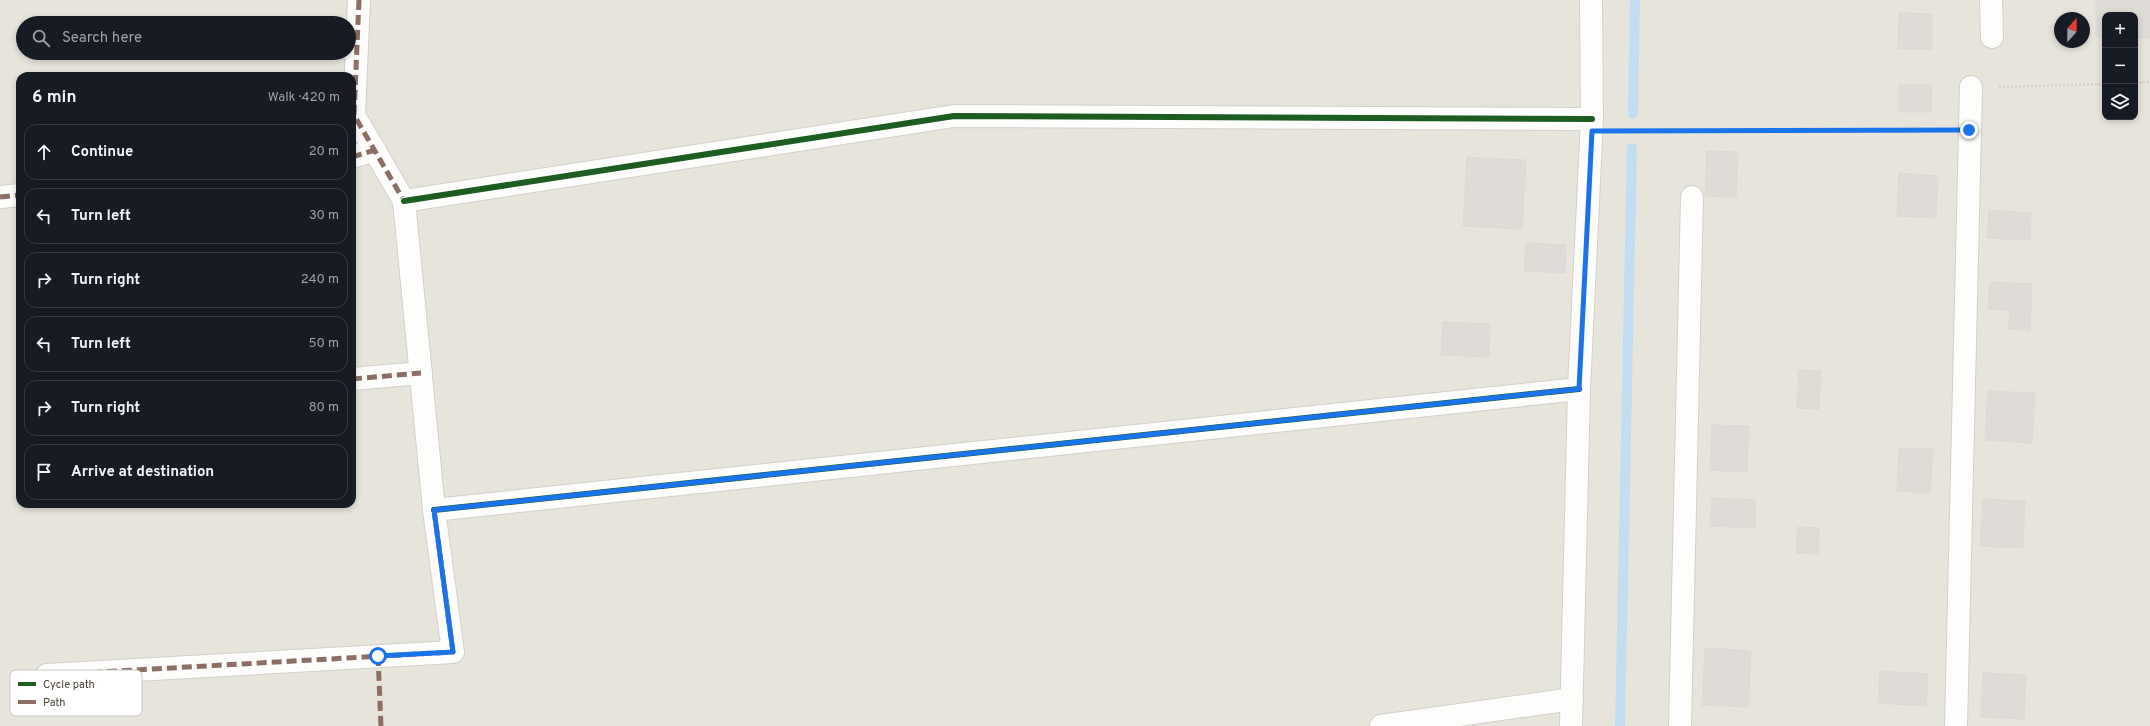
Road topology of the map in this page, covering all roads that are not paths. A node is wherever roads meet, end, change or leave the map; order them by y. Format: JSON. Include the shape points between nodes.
{"nodes":[{"id":1,"x":359,"y":0,"type":"edge"},
{"id":2,"x":1590,"y":0,"type":"edge"},
{"id":3,"x":1991,"y":0,"type":"edge"},
{"id":4,"x":1992,"y":37,"type":"dead end"},
{"id":5,"x":356,"y":72,"type":"edge"},
{"id":6,"x":1971,"y":87,"type":"road end"},
{"id":7,"x":356,"y":118,"type":"edge"},
{"id":8,"x":1592,"y":125,"type":"junction"},
{"id":9,"x":375,"y":150,"type":"junction"},
{"id":10,"x":356,"y":156,"type":"edge"},
{"id":11,"x":16,"y":195,"type":"edge"},
{"id":12,"x":0,"y":197,"type":"edge"},
{"id":13,"x":1692,"y":197,"type":"dead end"},
{"id":14,"x":404,"y":201,"type":"junction"},
{"id":15,"x":421,"y":373,"type":"junction"},
{"id":16,"x":356,"y":379,"type":"edge"},
{"id":17,"x":1579,"y":389,"type":"junction"},
{"id":18,"x":434,"y":510,"type":"junction"},
{"id":19,"x":135,"y":670,"type":"edge"},
{"id":20,"x":1572,"y":699,"type":"junction"},
{"id":21,"x":1380,"y":726,"type":"edge"},
{"id":22,"x":1571,"y":726,"type":"edge"},
{"id":23,"x":1680,"y":726,"type":"edge"},
{"id":24,"x":1956,"y":726,"type":"edge"}],
"edges":[{"from":1,"to":5,"type":"street"},
{"from":2,"to":8,"type":"street"},
{"from":3,"to":4,"type":"street"},
{"from":6,"to":24,"type":"street"},
{"from":7,"to":9,"type":"street"},
{"from":8,"to":14,"type":"street","via":[[954,116]]},
{"from":8,"to":17,"type":"street"},
{"from":9,"to":10,"type":"street"},
{"from":9,"to":14,"type":"street"},
{"from":11,"to":12,"type":"street"},
{"from":13,"to":23,"type":"street"},
{"from":14,"to":15,"type":"street"},
{"from":15,"to":16,"type":"street"},
{"from":15,"to":18,"type":"street"},
{"from":17,"to":18,"type":"street"},
{"from":17,"to":20,"type":"street"},
{"from":18,"to":19,"type":"street","via":[[453,652]]},
{"from":20,"to":21,"type":"street"},
{"from":20,"to":22,"type":"street"}]}
